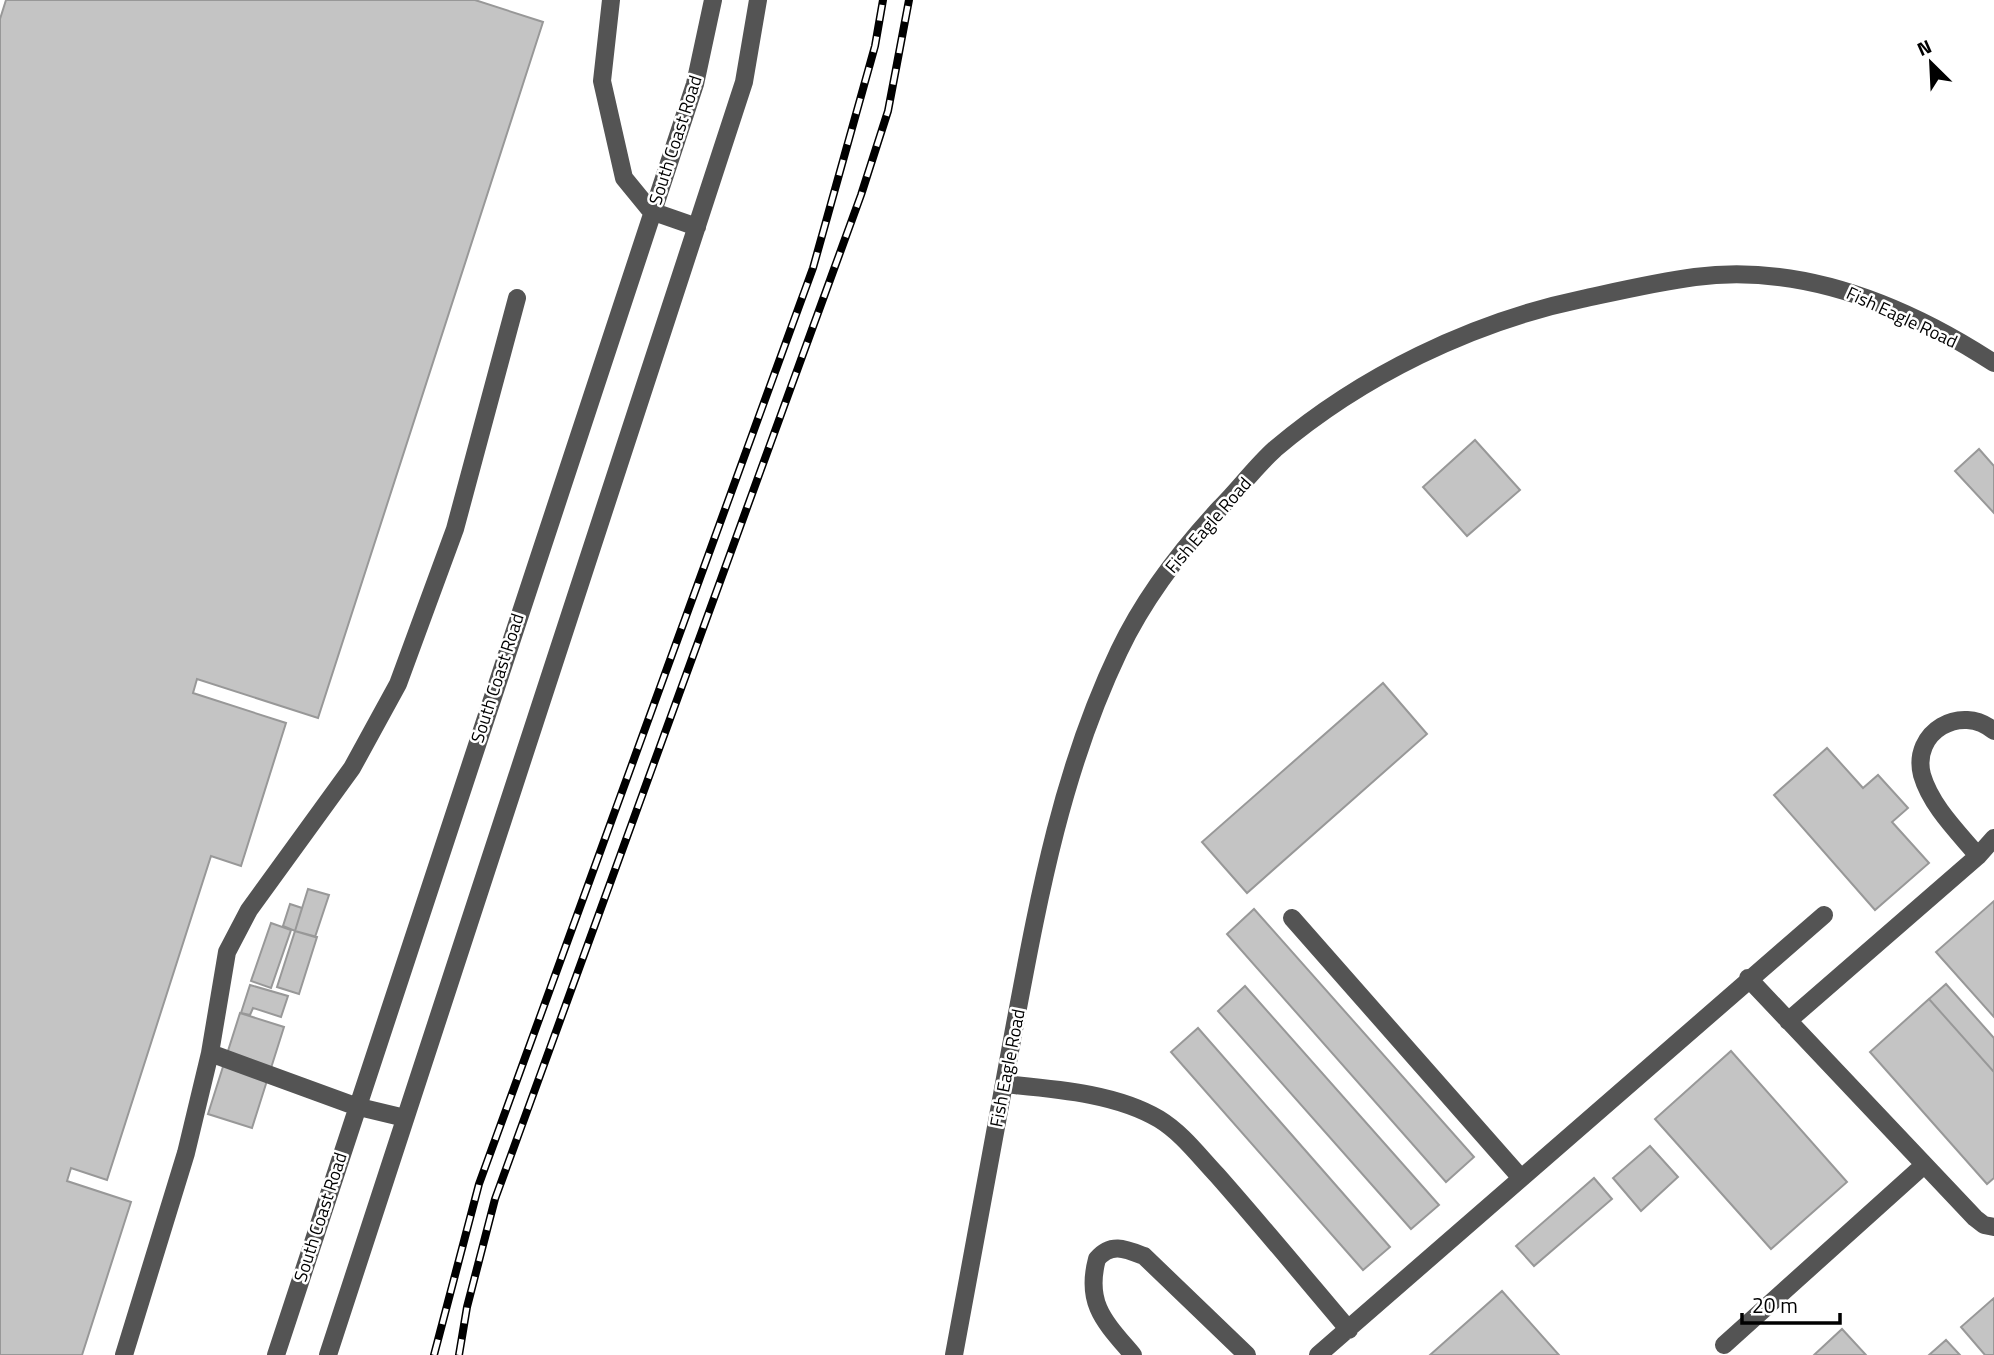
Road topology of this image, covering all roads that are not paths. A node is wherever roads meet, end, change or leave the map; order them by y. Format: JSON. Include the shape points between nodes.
{"nodes":[{"id":1,"x":611,"y":0,"type":"edge"},
{"id":2,"x":713,"y":0,"type":"edge"},
{"id":3,"x":758,"y":0,"type":"edge"},
{"id":4,"x":651,"y":211,"type":"junction"},
{"id":5,"x":697,"y":227,"type":"junction"},
{"id":6,"x":517,"y":298,"type":"dead end"},
{"id":7,"x":1994,"y":363,"type":"edge"},
{"id":8,"x":1994,"y":731,"type":"edge"},
{"id":9,"x":1994,"y":838,"type":"edge"},
{"id":10,"x":1978,"y":856,"type":"junction"},
{"id":11,"x":1824,"y":915,"type":"dead end"},
{"id":12,"x":1292,"y":918,"type":"dead end"},
{"id":13,"x":1748,"y":978,"type":"junction"},
{"id":14,"x":1788,"y":1021,"type":"junction"},
{"id":15,"x":210,"y":1053,"type":"junction"},
{"id":16,"x":1004,"y":1084,"type":"junction"},
{"id":17,"x":355,"y":1106,"type":"junction"},
{"id":18,"x":405,"y":1118,"type":"junction"},
{"id":19,"x":1924,"y":1165,"type":"junction"},
{"id":20,"x":1521,"y":1178,"type":"junction"},
{"id":21,"x":1994,"y":1227,"type":"edge"},
{"id":22,"x":1349,"y":1330,"type":"junction"},
{"id":23,"x":1724,"y":1345,"type":"dead end"},
{"id":24,"x":124,"y":1355,"type":"edge"},
{"id":25,"x":276,"y":1355,"type":"edge"},
{"id":26,"x":328,"y":1355,"type":"edge"},
{"id":27,"x":954,"y":1355,"type":"edge"},
{"id":28,"x":1133,"y":1355,"type":"edge"},
{"id":29,"x":1247,"y":1355,"type":"edge"},
{"id":30,"x":1318,"y":1355,"type":"edge"}],
"edges":[{"from":1,"to":4,"type":"street","via":[[601,81],[624,178]]},
{"from":2,"to":4,"type":"street","name":"South Coast Road","via":[[695,84]]},
{"from":3,"to":5,"type":"street","via":[[744,82]]},
{"from":4,"to":5,"type":"street"},
{"from":4,"to":17,"type":"street","name":"South Coast Road"},
{"from":5,"to":18,"type":"street"},
{"from":6,"to":15,"type":"street","via":[[455,529],[398,684],[352,768],[249,910],[227,952]]},
{"from":7,"to":16,"type":"street","name":"Fish Eagle Road","via":[[1931,326],[1836,286],[1768,275],[1698,276],[1540,308],[1457,338],[1332,406],[1273,451],[1203,527],[1157,584],[1120,647],[1082,736],[1062,800],[1043,872]]},
{"from":8,"to":10,"type":"street","via":[[1981,721],[1949,722],[1931,734],[1921,752],[1922,775],[1929,792]]},
{"from":9,"to":10,"type":"street"},
{"from":10,"to":14,"type":"street"},
{"from":11,"to":13,"type":"street"},
{"from":12,"to":20,"type":"street"},
{"from":13,"to":14,"type":"street"},
{"from":13,"to":20,"type":"street"},
{"from":14,"to":19,"type":"street"},
{"from":15,"to":17,"type":"street"},
{"from":15,"to":24,"type":"street","via":[[186,1153]]},
{"from":16,"to":22,"type":"street","via":[[1100,1099],[1159,1119],[1247,1209]]},
{"from":16,"to":27,"type":"street","name":"Fish Eagle Road"},
{"from":17,"to":18,"type":"street"},
{"from":17,"to":25,"type":"street","name":"South Coast Road"},
{"from":18,"to":26,"type":"street"},
{"from":19,"to":21,"type":"street","via":[[1980,1224]]},
{"from":19,"to":23,"type":"street"},
{"from":20,"to":22,"type":"street"},
{"from":22,"to":30,"type":"street"},
{"from":28,"to":29,"type":"street","via":[[1100,1314],[1092,1291],[1097,1258],[1108,1249],[1122,1248],[1144,1256]]}]}
